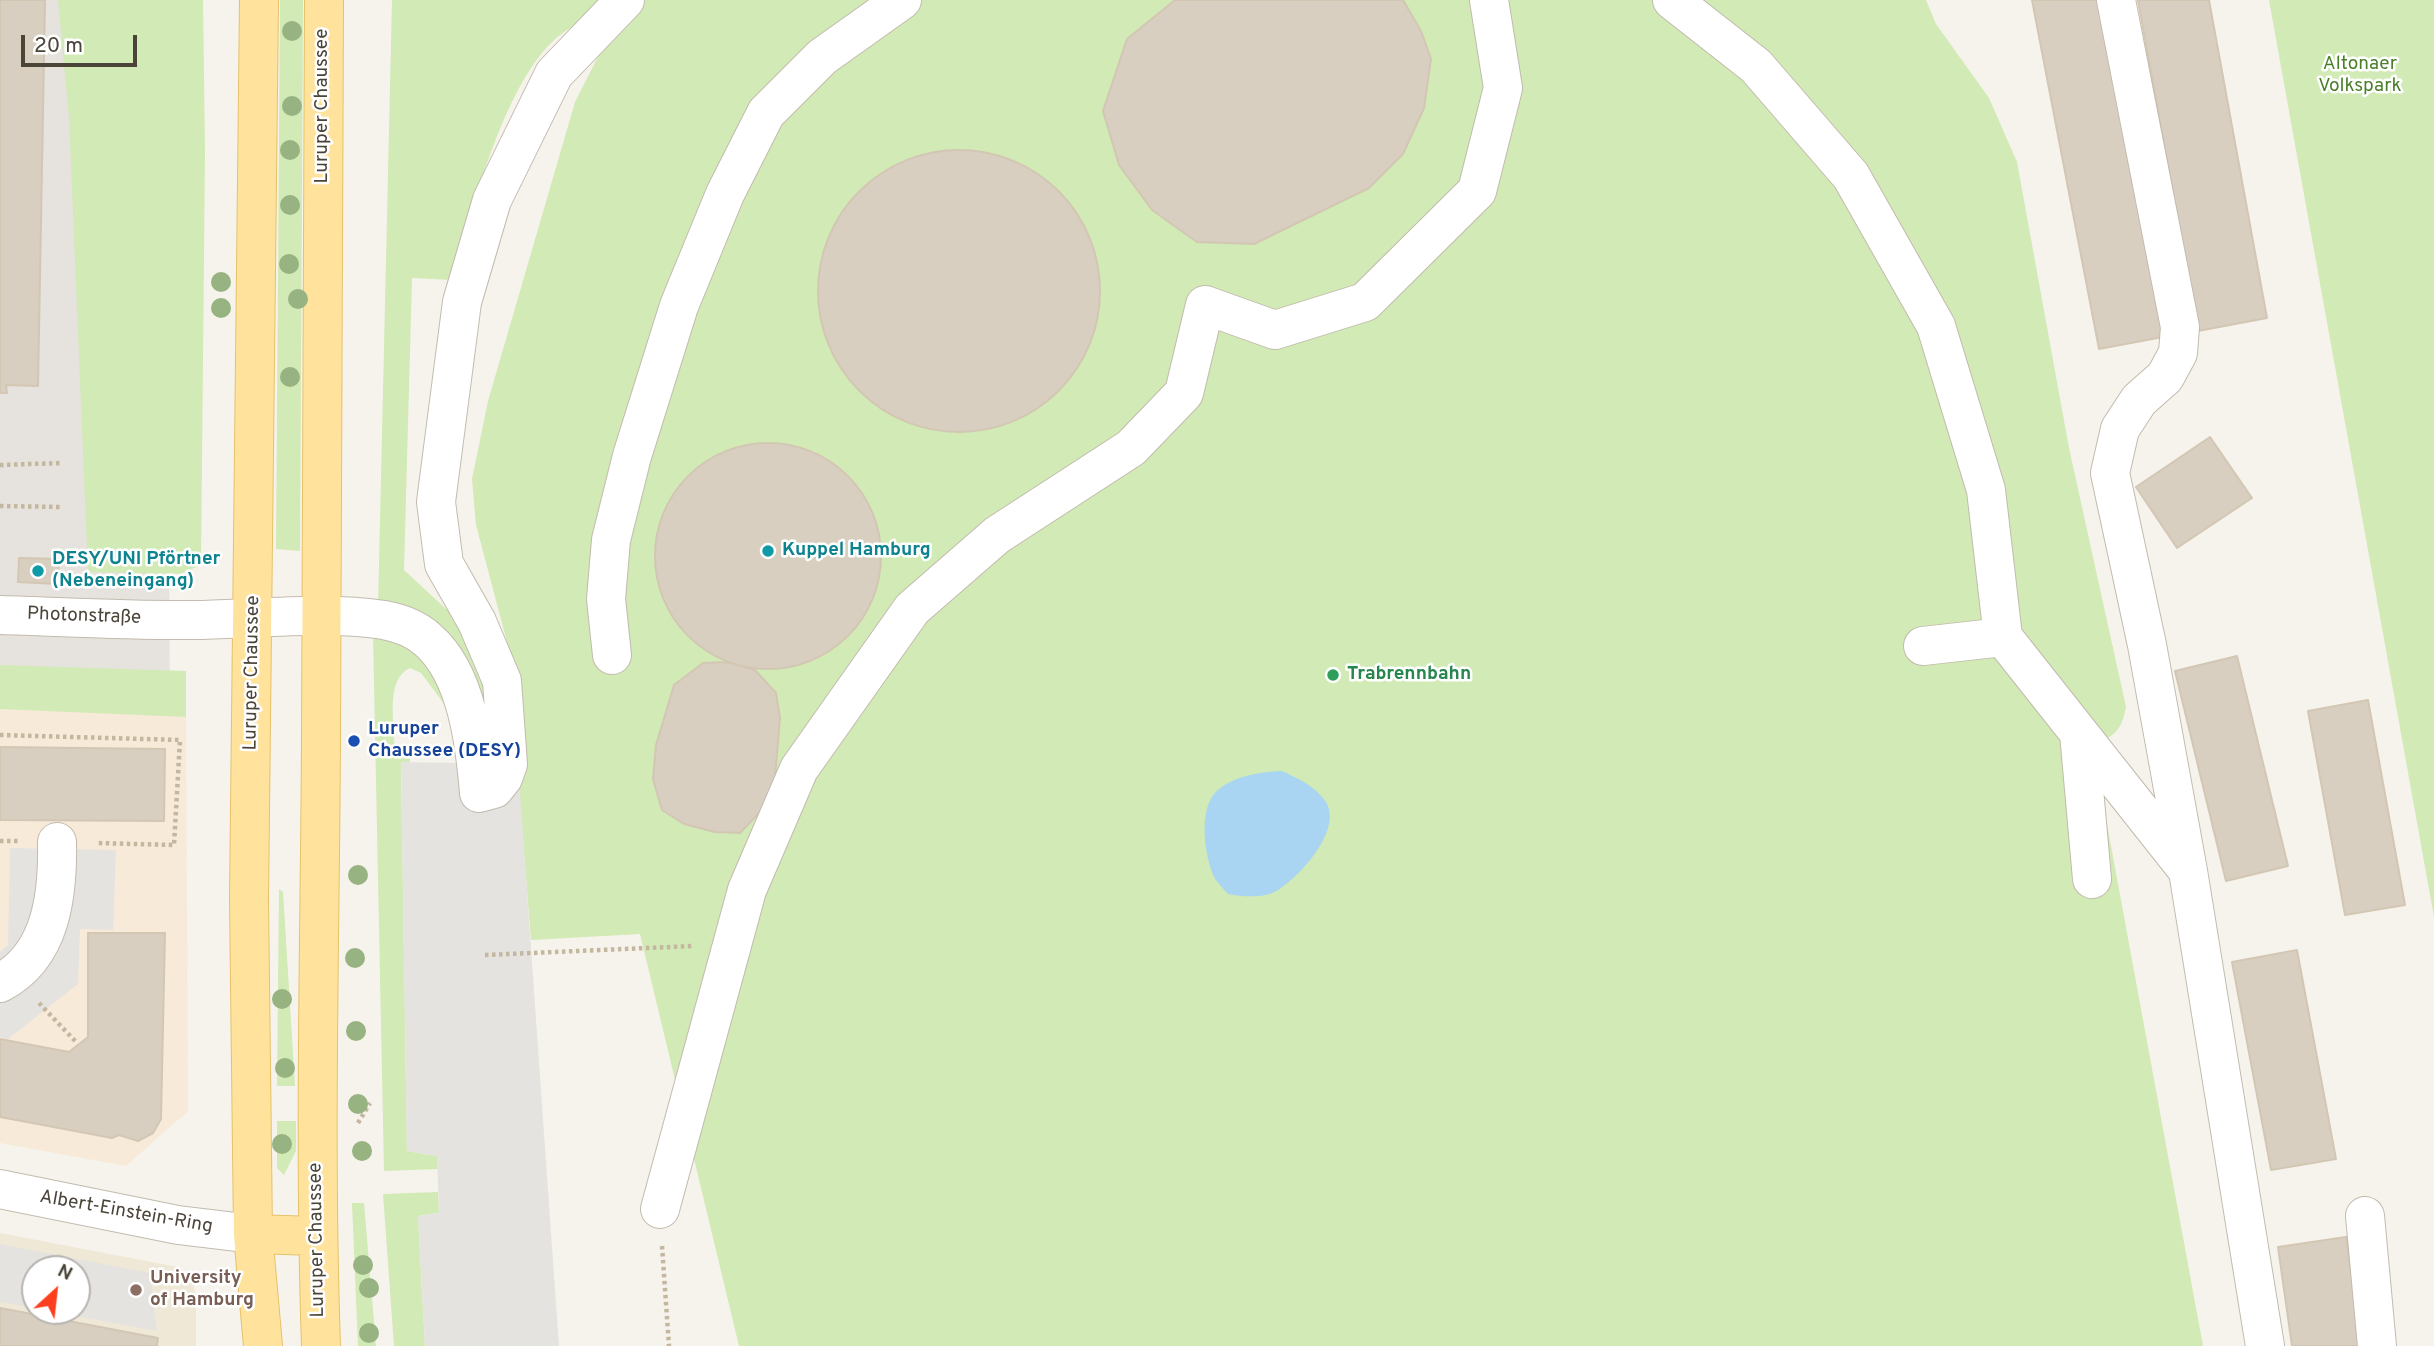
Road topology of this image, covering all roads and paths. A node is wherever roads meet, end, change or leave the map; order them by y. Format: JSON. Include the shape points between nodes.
{"nodes":[{"id":1,"x":259,"y":0,"type":"edge"},
{"id":2,"x":324,"y":0,"type":"edge"},
{"id":3,"x":625,"y":0,"type":"edge"},
{"id":4,"x":902,"y":0,"type":"edge"},
{"id":5,"x":1489,"y":0,"type":"edge"},
{"id":6,"x":1672,"y":0,"type":"edge"},
{"id":7,"x":2116,"y":0,"type":"edge"},
{"id":8,"x":61,"y":463,"type":"dead end"},
{"id":9,"x":0,"y":465,"type":"edge"},
{"id":10,"x":0,"y":506,"type":"edge"},
{"id":11,"x":63,"y":507,"type":"dead end"},
{"id":12,"x":0,"y":615,"type":"edge"},
{"id":13,"x":254,"y":618,"type":"junction"},
{"id":14,"x":321,"y":618,"type":"junction"},
{"id":15,"x":2003,"y":638,"type":"junction"},
{"id":16,"x":1923,"y":646,"type":"dead end"},
{"id":17,"x":612,"y":655,"type":"dead end"},
{"id":18,"x":2079,"y":733,"type":"junction"},
{"id":19,"x":0,"y":734,"type":"edge"},
{"id":20,"x":0,"y":841,"type":"edge"},
{"id":21,"x":57,"y":842,"type":"junction"},
{"id":22,"x":2188,"y":871,"type":"junction"},
{"id":23,"x":2092,"y":879,"type":"dead end"},
{"id":24,"x":625,"y":947,"type":"dead end"},
{"id":25,"x":485,"y":955,"type":"dead end"},
{"id":26,"x":0,"y":983,"type":"edge"},
{"id":27,"x":0,"y":1189,"type":"edge"},
{"id":28,"x":660,"y":1209,"type":"joint"},
{"id":29,"x":2365,"y":1216,"type":"dead end"},
{"id":30,"x":253,"y":1234,"type":"junction"},
{"id":31,"x":316,"y":1236,"type":"junction"},
{"id":32,"x":263,"y":1346,"type":"edge"},
{"id":33,"x":321,"y":1346,"type":"edge"},
{"id":34,"x":669,"y":1346,"type":"edge"},
{"id":35,"x":2265,"y":1346,"type":"edge"},
{"id":36,"x":2377,"y":1346,"type":"edge"}],
"edges":[{"from":1,"to":13,"type":"main road","name":"Luruper Chaussee"},
{"from":2,"to":14,"type":"main road","name":"Luruper Chaussee"},
{"from":3,"to":14,"type":"street","name":"Photonstraße","via":[[554,74],[492,200],[462,302],[436,502],[444,564],[477,622],[502,681],[508,764],[494,789],[479,793],[472,741],[453,675],[427,639],[406,626],[382,620]]},
{"from":4,"to":17,"type":"street","via":[[822,57],[766,113],[725,194],[679,306],[611,540],[606,599]]},
{"from":5,"to":28,"type":"street","via":[[1503,88],[1477,191],[1364,302],[1275,330],[1205,305],[1184,393],[1131,448],[997,535],[912,609],[799,769],[747,890]]},
{"from":6,"to":15,"type":"street","via":[[1756,66],[1851,176],[1936,326],[1986,490]]},
{"from":7,"to":22,"type":"street","via":[[2180,327],[2178,353],[2165,377],[2139,400],[2120,429],[2110,473]]},
{"from":8,"to":9,"type":"path"},
{"from":10,"to":11,"type":"path"},
{"from":12,"to":13,"type":"street","name":"Photonstraße"},
{"from":13,"to":14,"type":"street","name":"Photonstraße"},
{"from":13,"to":30,"type":"main road","name":"Luruper Chaussee","via":[[249,899]]},
{"from":14,"to":31,"type":"main road","name":"Luruper Chaussee"},
{"from":15,"to":16,"type":"street"},
{"from":15,"to":18,"type":"street"},
{"from":18,"to":22,"type":"street"},
{"from":18,"to":23,"type":"street"},
{"from":19,"to":21,"type":"path","via":[[180,740],[174,845]]},
{"from":20,"to":21,"type":"path"},
{"from":21,"to":26,"type":"street","via":[[58,878],[52,911],[37,950]]},
{"from":22,"to":35,"type":"street"},
{"from":24,"to":25,"type":"path"},
{"from":27,"to":30,"type":"street","name":"Albert-Einstein-Ring","via":[[178,1225]]},
{"from":28,"to":34,"type":"path"},
{"from":29,"to":36,"type":"street"},
{"from":30,"to":31,"type":"main road"},
{"from":30,"to":32,"type":"main road","name":"Luruper Chaussee"},
{"from":31,"to":33,"type":"main road","name":"Luruper Chaussee"}]}
